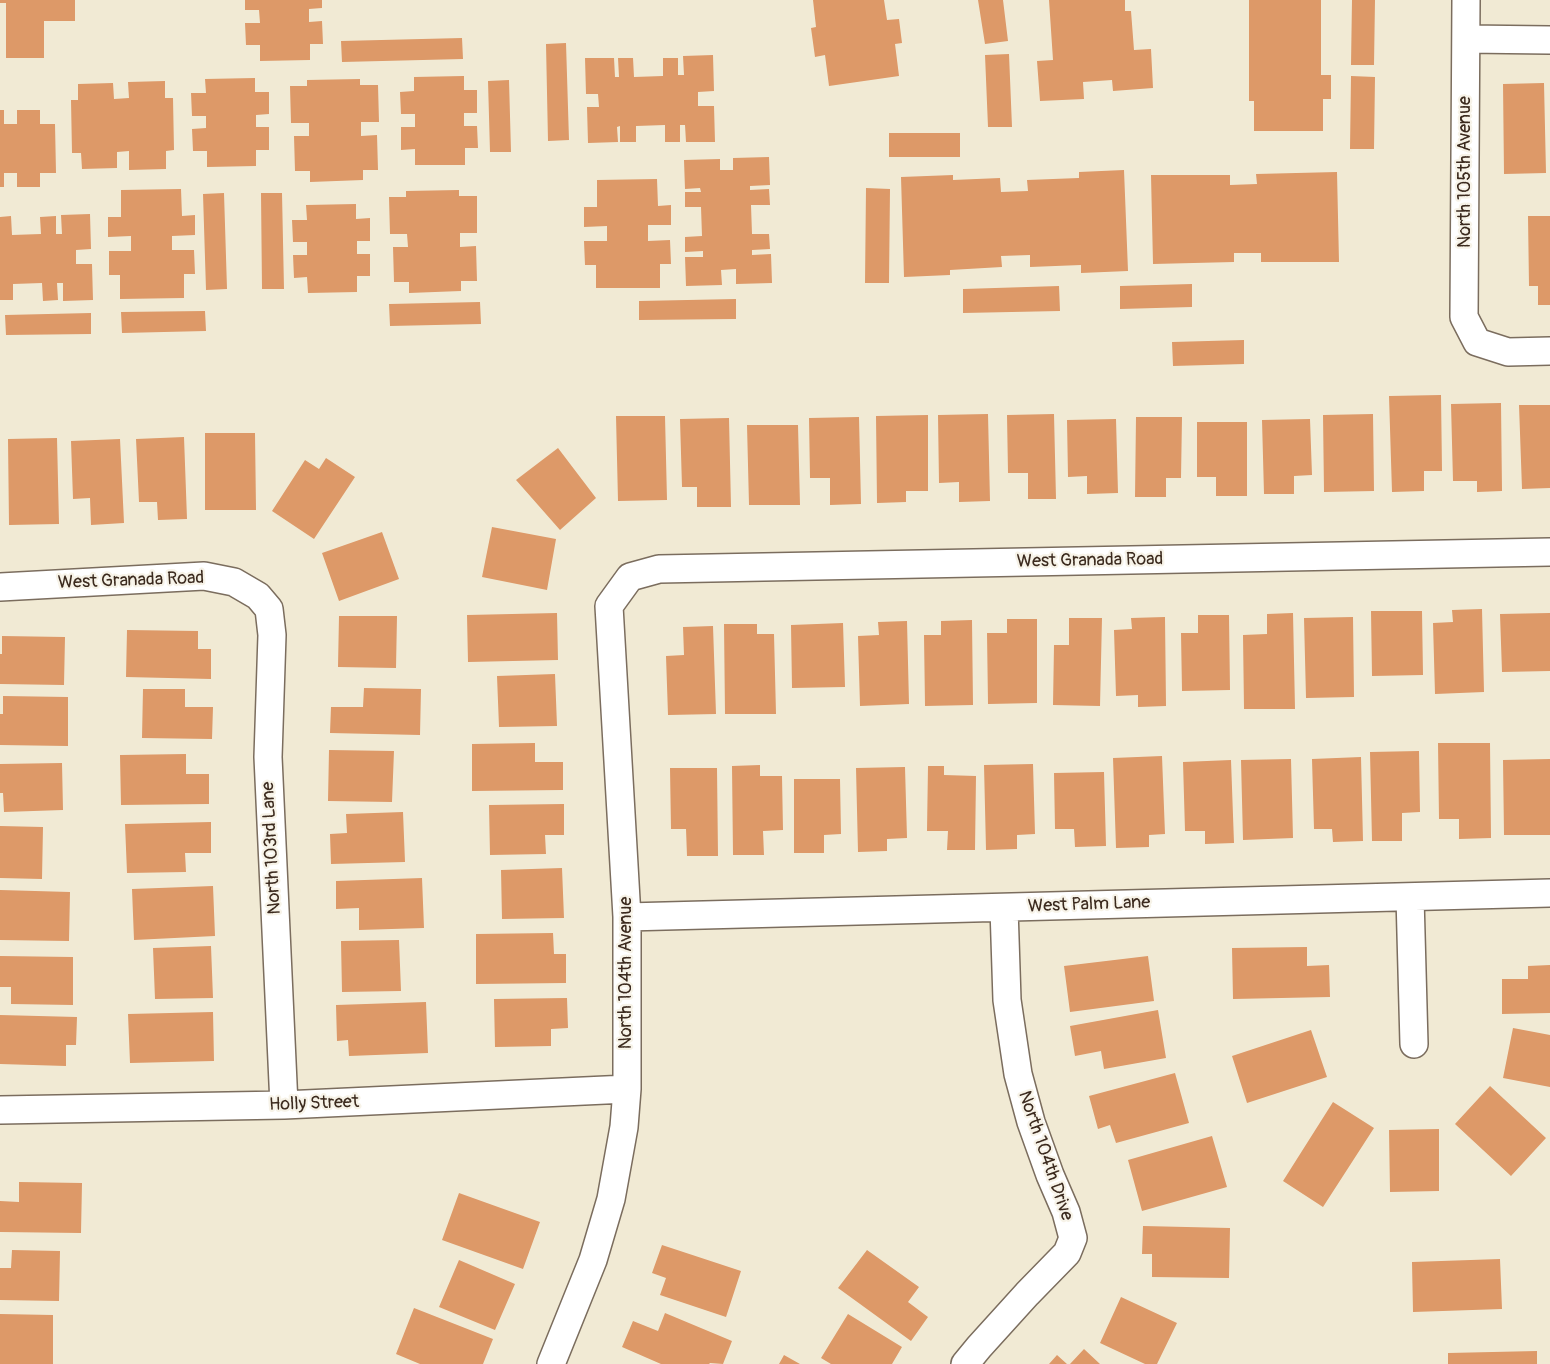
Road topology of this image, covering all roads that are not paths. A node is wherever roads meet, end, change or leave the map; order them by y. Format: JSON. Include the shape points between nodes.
{"nodes":[{"id":1,"x":1466,"y":0,"type":"edge"},
{"id":2,"x":1466,"y":39,"type":"junction"},
{"id":3,"x":1550,"y":40,"type":"edge"},
{"id":4,"x":1550,"y":351,"type":"edge"},
{"id":5,"x":1550,"y":552,"type":"edge"},
{"id":6,"x":630,"y":577,"type":"joint"},
{"id":7,"x":0,"y":587,"type":"edge"},
{"id":8,"x":258,"y":596,"type":"joint"},
{"id":9,"x":1550,"y":893,"type":"edge"},
{"id":10,"x":1410,"y":897,"type":"junction"},
{"id":11,"x":1004,"y":908,"type":"junction"},
{"id":12,"x":627,"y":917,"type":"junction"},
{"id":13,"x":1414,"y":1044,"type":"dead end"},
{"id":14,"x":627,"y":1089,"type":"junction"},
{"id":15,"x":284,"y":1105,"type":"junction"},
{"id":16,"x":0,"y":1110,"type":"edge"},
{"id":17,"x":551,"y":1364,"type":"edge"},
{"id":18,"x":965,"y":1364,"type":"edge"}],
"edges":[{"from":1,"to":2,"type":"street","name":"North 105th Avenue"},
{"from":2,"to":3,"type":"street"},
{"from":2,"to":4,"type":"street","name":"North 105th Avenue","via":[[1464,317],[1477,342],[1508,352]]},
{"from":5,"to":6,"type":"street","name":"West Granada Road","via":[[659,569]]},
{"from":6,"to":12,"type":"street","name":"North 104th Avenue","via":[[609,606]]},
{"from":7,"to":8,"type":"street","name":"West Granada Road","via":[[204,576],[234,582]]},
{"from":8,"to":15,"type":"street","name":"North 103rd Lane","via":[[269,609],[272,635],[268,757]]},
{"from":9,"to":10,"type":"street","name":"West Palm Lane"},
{"from":10,"to":11,"type":"street","name":"West Palm Lane"},
{"from":10,"to":13,"type":"street"},
{"from":11,"to":12,"type":"street","name":"West Palm Lane"},
{"from":11,"to":18,"type":"street","name":"North 104th Drive","via":[[1007,1000],[1018,1074],[1030,1122],[1073,1238],[1067,1253]]},
{"from":12,"to":14,"type":"street","name":"North 104th Avenue"},
{"from":14,"to":15,"type":"street","name":"Holly Street"},
{"from":14,"to":17,"type":"street","name":"North 104th Avenue","via":[[611,1199],[593,1260]]},
{"from":15,"to":16,"type":"street","name":"Holly Street"}]}
